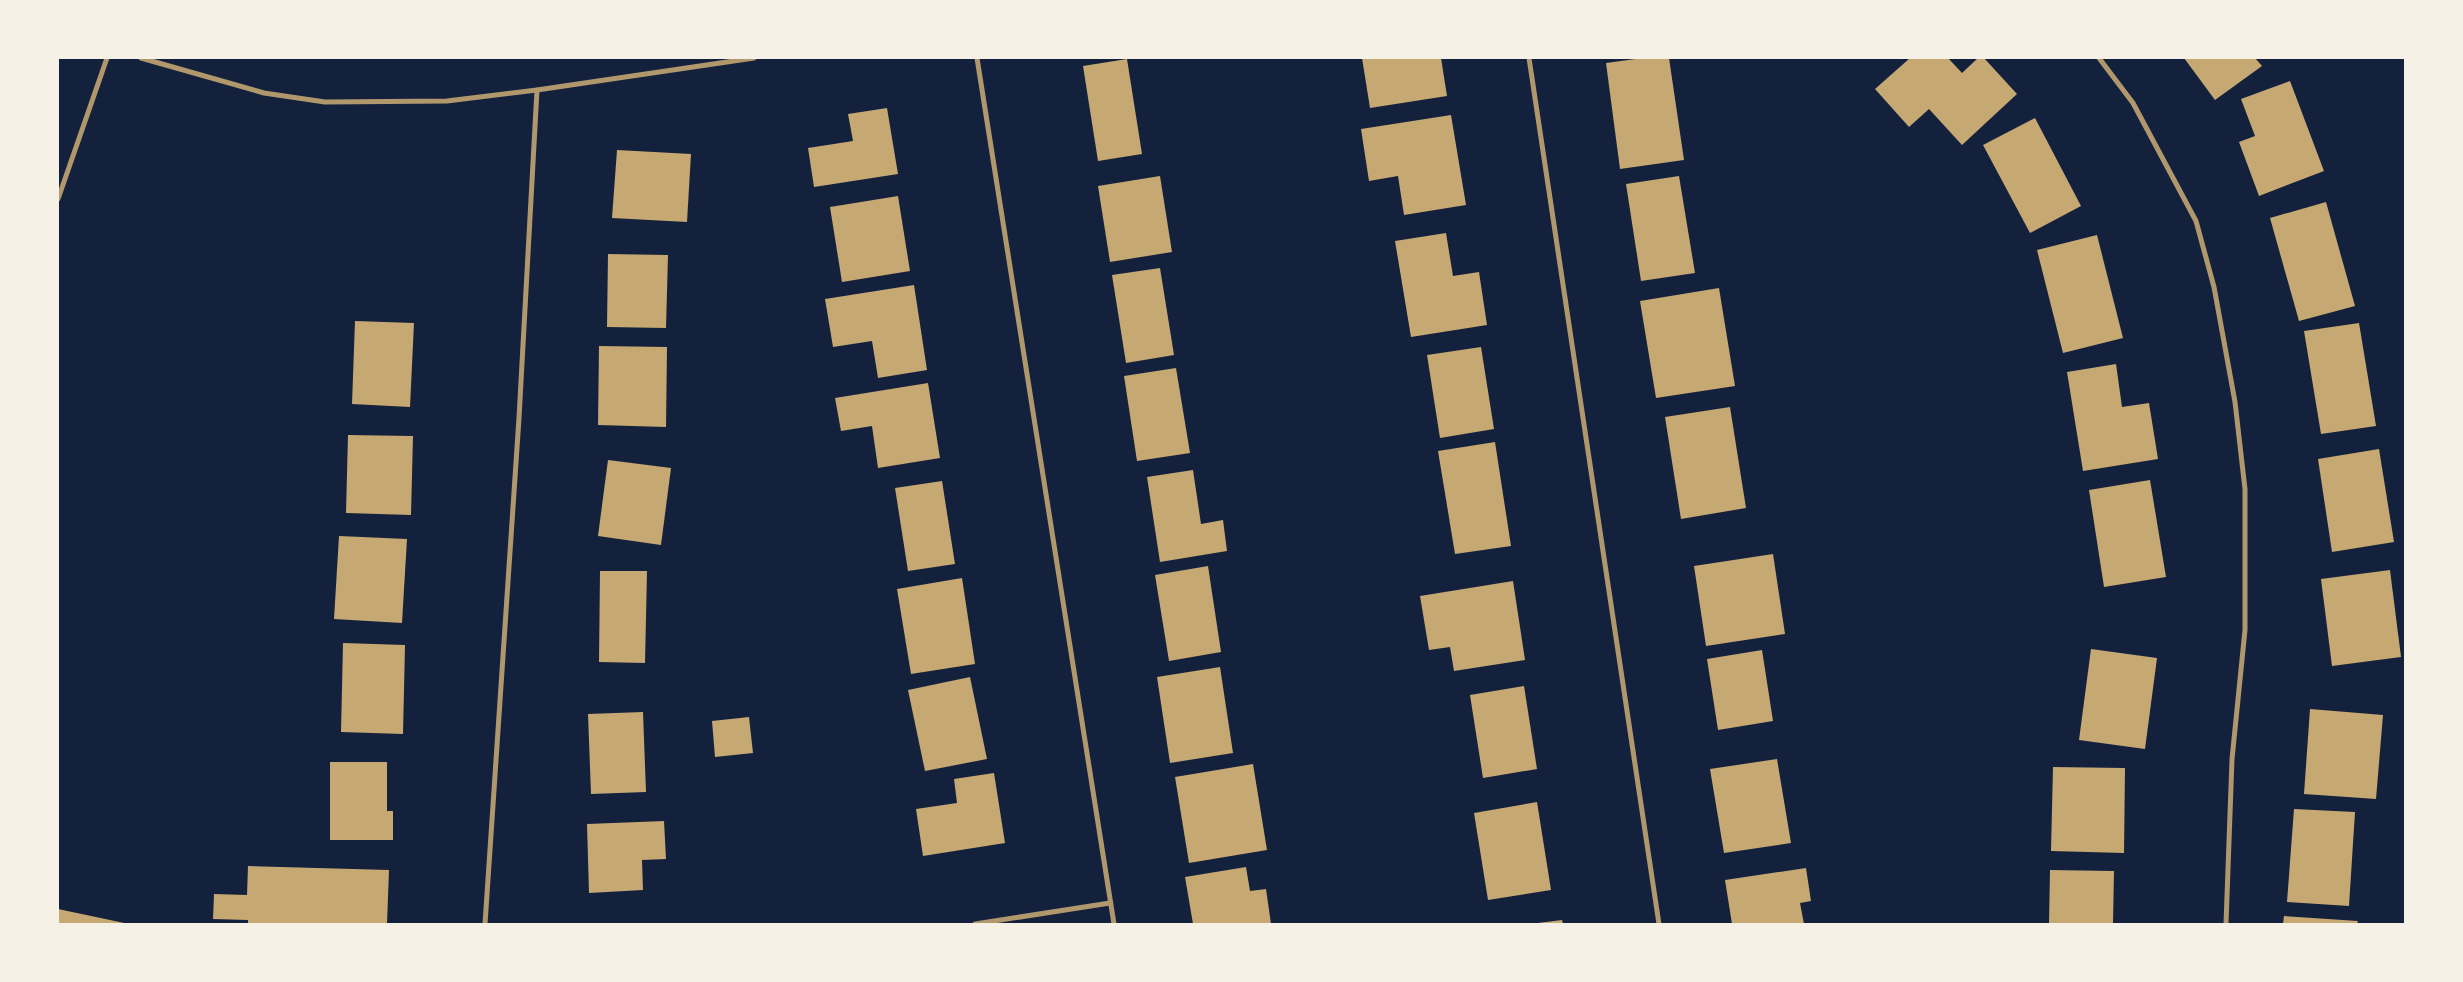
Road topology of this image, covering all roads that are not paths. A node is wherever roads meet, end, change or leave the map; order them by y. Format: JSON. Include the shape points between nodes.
{"nodes":[{"id":1,"x":107,"y":58,"type":"edge"},
{"id":2,"x":141,"y":58,"type":"edge"},
{"id":3,"x":754,"y":58,"type":"edge"},
{"id":4,"x":977,"y":58,"type":"edge"},
{"id":5,"x":1529,"y":58,"type":"edge"},
{"id":6,"x":2099,"y":58,"type":"edge"},
{"id":7,"x":537,"y":90,"type":"junction"},
{"id":8,"x":58,"y":199,"type":"edge"},
{"id":9,"x":1110,"y":902,"type":"junction"},
{"id":10,"x":485,"y":924,"type":"edge"},
{"id":11,"x":975,"y":924,"type":"edge"},
{"id":12,"x":1114,"y":924,"type":"edge"},
{"id":13,"x":1659,"y":924,"type":"edge"},
{"id":14,"x":2226,"y":924,"type":"edge"}],
"edges":[{"from":1,"to":8,"type":"street"},
{"from":2,"to":7,"type":"street","via":[[264,93],[325,102],[447,101]]},
{"from":3,"to":7,"type":"street"},
{"from":4,"to":9,"type":"street"},
{"from":5,"to":13,"type":"street"},
{"from":6,"to":14,"type":"street","via":[[2133,103],[2196,222],[2214,287],[2235,402],[2245,489],[2245,630],[2232,760]]},
{"from":7,"to":10,"type":"street","via":[[520,418]]},
{"from":9,"to":11,"type":"street"},
{"from":9,"to":12,"type":"street"}]}
